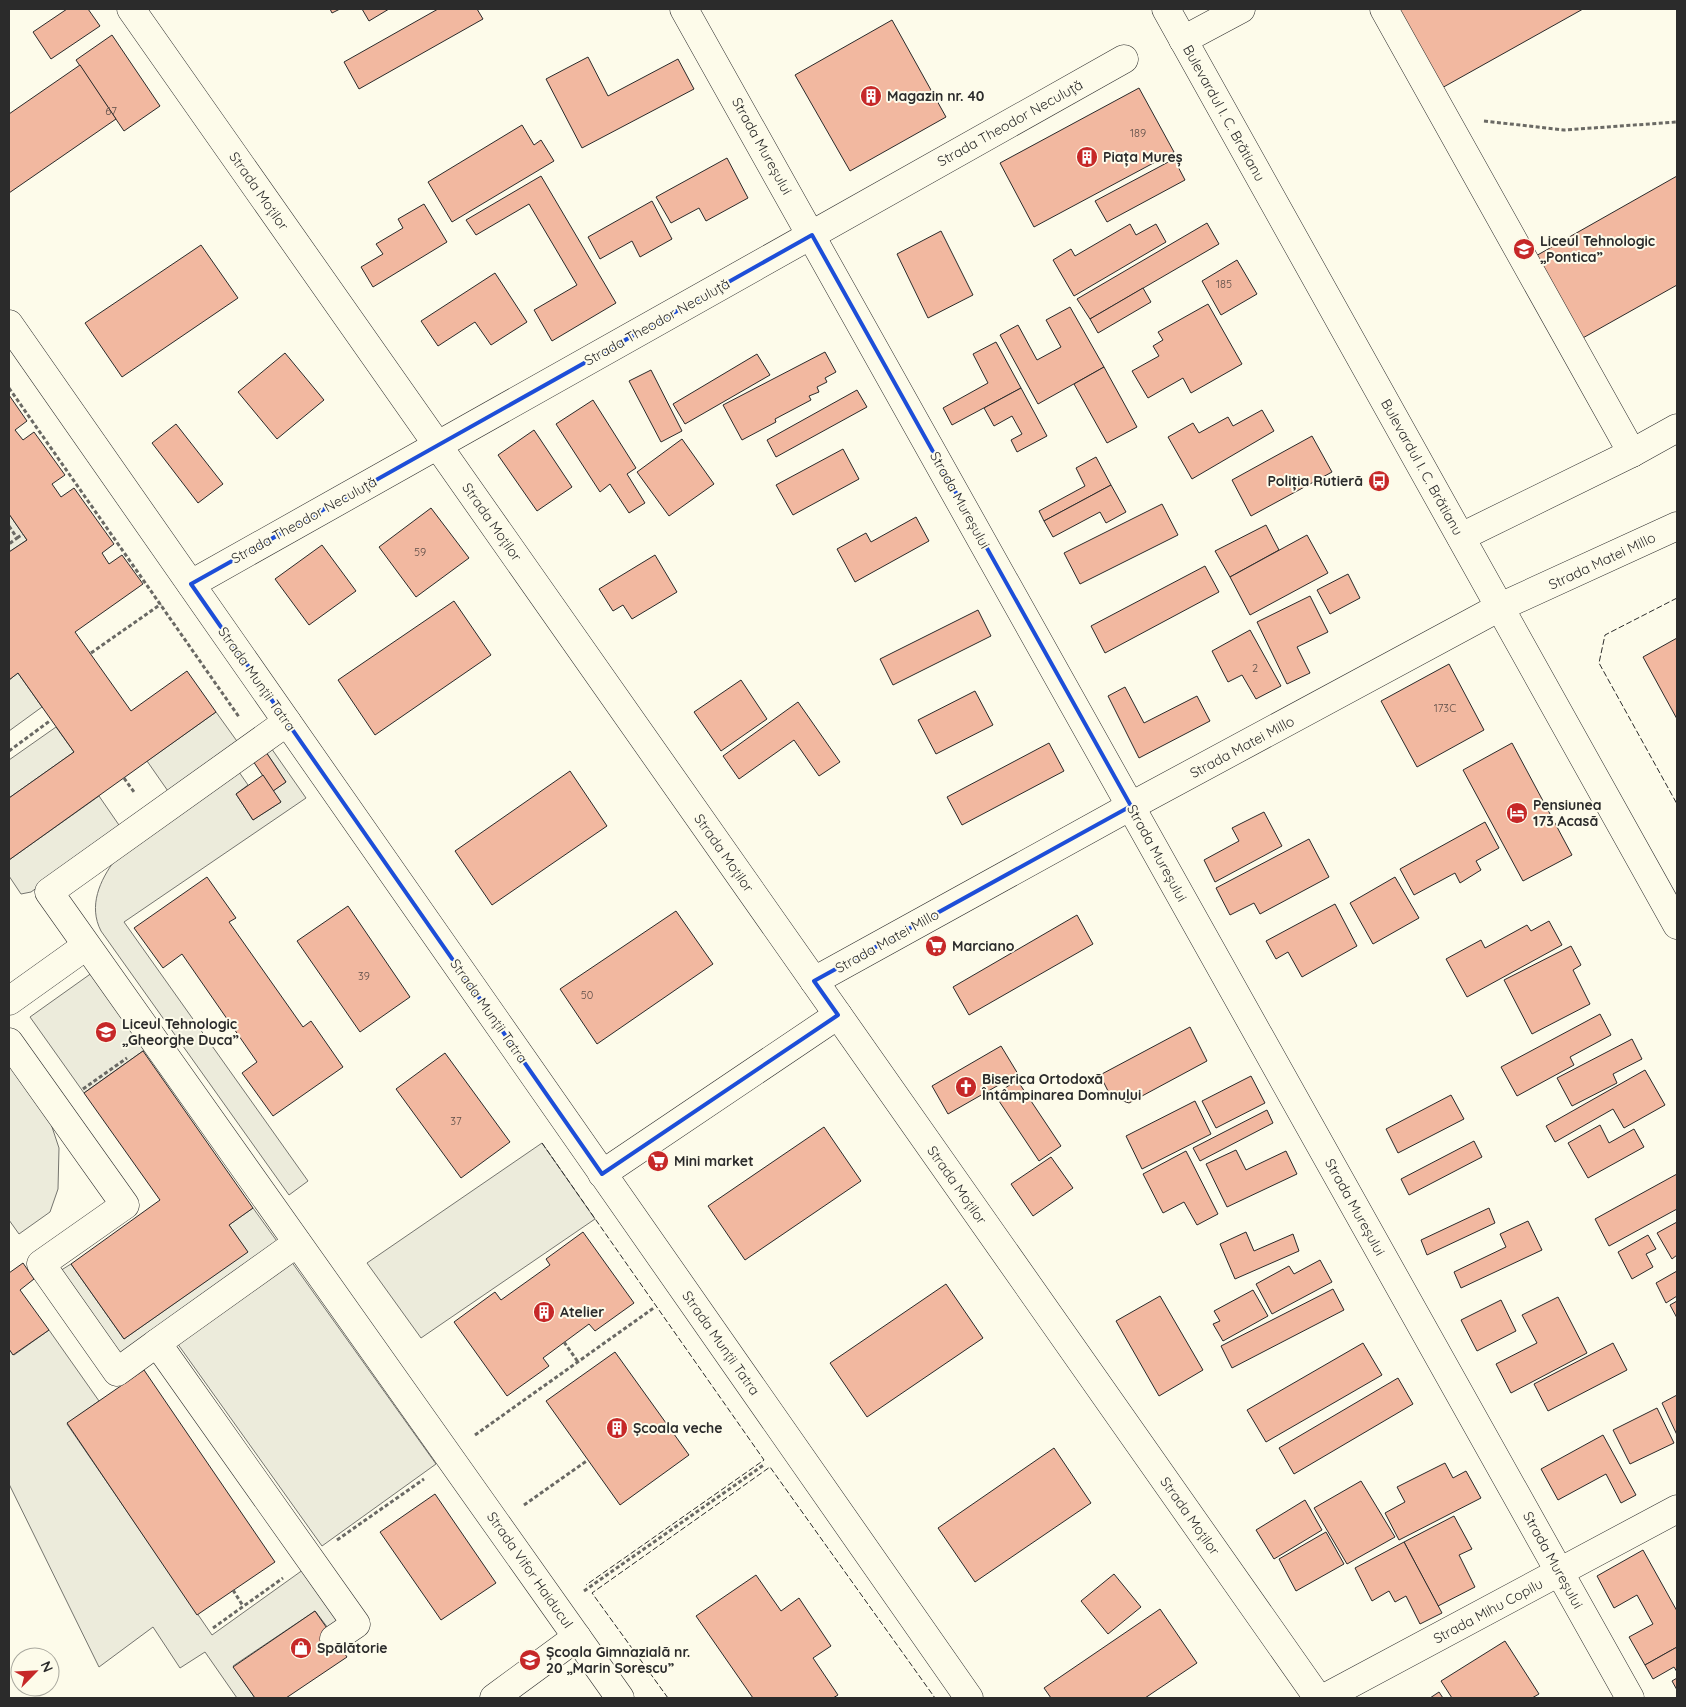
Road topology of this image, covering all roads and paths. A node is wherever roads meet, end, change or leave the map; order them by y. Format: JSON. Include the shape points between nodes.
{"nodes":[{"id":1,"x":131,"y":9,"type":"edge"},
{"id":2,"x":684,"y":9,"type":"edge"},
{"id":3,"x":1166,"y":9,"type":"edge"},
{"id":4,"x":1241,"y":9,"type":"edge"},
{"id":5,"x":1384,"y":9,"type":"edge"},
{"id":6,"x":1183,"y":40,"type":"junction"},
{"id":7,"x":1124,"y":59,"type":"dead end"},
{"id":8,"x":1437,"y":103,"type":"junction"},
{"id":9,"x":1677,"y":122,"type":"edge"},
{"id":10,"x":812,"y":235,"type":"junction"},
{"id":11,"x":9,"y":324,"type":"edge"},
{"id":12,"x":9,"y":388,"type":"edge"},
{"id":13,"x":1677,"y":428,"type":"edge"},
{"id":14,"x":438,"y":445,"type":"junction"},
{"id":15,"x":1632,"y":453,"type":"junction"},
{"id":16,"x":9,"y":526,"type":"edge"},
{"id":17,"x":1677,"y":526,"type":"edge"},
{"id":18,"x":23,"y":534,"type":"dead end"},
{"id":19,"x":1461,"y":537,"type":"junction"},
{"id":20,"x":17,"y":538,"type":"junction"},
{"id":21,"x":9,"y":544,"type":"edge"},
{"id":22,"x":191,"y":584,"type":"junction"},
{"id":23,"x":160,"y":605,"type":"junction"},
{"id":24,"x":1500,"y":607,"type":"junction"},
{"id":25,"x":91,"y":653,"type":"dead end"},
{"id":26,"x":51,"y":720,"type":"dead end"},
{"id":27,"x":287,"y":722,"type":"junction"},
{"id":28,"x":257,"y":744,"type":"junction"},
{"id":29,"x":9,"y":751,"type":"edge"},
{"id":30,"x":1131,"y":806,"type":"junction"},
{"id":31,"x":1677,"y":925,"type":"edge"},
{"id":32,"x":86,"y":946,"type":"junction"},
{"id":33,"x":814,"y":981,"type":"junction"},
{"id":34,"x":9,"y":1001,"type":"edge"},
{"id":35,"x":838,"y":1015,"type":"junction"},
{"id":36,"x":153,"y":1039,"type":"junction"},
{"id":37,"x":9,"y":1042,"type":"edge"},
{"id":38,"x":82,"y":1090,"type":"dead end"},
{"id":39,"x":602,"y":1174,"type":"junction"},
{"id":40,"x":297,"y":1243,"type":"junction"},
{"id":41,"x":682,"y":1288,"type":"junction"},
{"id":42,"x":564,"y":1342,"type":"dead end"},
{"id":43,"x":157,"y":1343,"type":"junction"},
{"id":44,"x":578,"y":1362,"type":"junction"},
{"id":45,"x":792,"y":1445,"type":"junction"},
{"id":46,"x":588,"y":1460,"type":"dead end"},
{"id":47,"x":452,"y":1461,"type":"junction"},
{"id":48,"x":1677,"y":1509,"type":"edge"},
{"id":49,"x":497,"y":1524,"type":"junction"},
{"id":50,"x":1559,"y":1572,"type":"junction"},
{"id":51,"x":233,"y":1590,"type":"dead end"},
{"id":52,"x":243,"y":1606,"type":"dead end"},
{"id":53,"x":558,"y":1610,"type":"junction"},
{"id":54,"x":577,"y":1637,"type":"junction"},
{"id":55,"x":334,"y":1639,"type":"dead end"},
{"id":56,"x":494,"y":1698,"type":"edge"},
{"id":57,"x":620,"y":1698,"type":"edge"},
{"id":58,"x":969,"y":1698,"type":"edge"},
{"id":59,"x":1318,"y":1698,"type":"edge"},
{"id":60,"x":1324,"y":1698,"type":"edge"},
{"id":61,"x":1630,"y":1698,"type":"edge"}],
"edges":[{"from":1,"to":14,"type":"street","name":"Strada Moților"},
{"from":2,"to":10,"type":"street","name":"Strada Mureșului"},
{"from":3,"to":6,"type":"street","name":"Bulevardul I. C. Brătianu"},
{"from":4,"to":6,"type":"street"},
{"from":5,"to":8,"type":"street"},
{"from":6,"to":19,"type":"street","name":"Bulevardul I. C. Brătianu"},
{"from":7,"to":10,"type":"street","name":"Strada Theodor Neculuță"},
{"from":8,"to":9,"type":"path","via":[[1472,119],[1564,130]]},
{"from":8,"to":15,"type":"street"},
{"from":10,"to":14,"type":"street","name":"Strada Theodor Neculuță"},
{"from":10,"to":30,"type":"street","name":"Strada Mureșului"},
{"from":11,"to":22,"type":"street","name":"Strada Munții Tatra"},
{"from":12,"to":23,"type":"path"},
{"from":13,"to":15,"type":"street"},
{"from":14,"to":22,"type":"street","name":"Strada Theodor Neculuță"},
{"from":14,"to":33,"type":"street","name":"Strada Moților"},
{"from":15,"to":19,"type":"street"},
{"from":16,"to":20,"type":"path"},
{"from":17,"to":24,"type":"street","name":"Strada Matei Millo"},
{"from":18,"to":20,"type":"path"},
{"from":19,"to":24,"type":"street","name":"Bulevardul I. C. Brătianu"},
{"from":20,"to":21,"type":"path"},
{"from":22,"to":23,"type":"path"},
{"from":22,"to":27,"type":"street","name":"Strada Munții Tatra"},
{"from":23,"to":25,"type":"path"},
{"from":23,"to":28,"type":"path"},
{"from":24,"to":30,"type":"street","name":"Strada Matei Millo"},
{"from":24,"to":31,"type":"street","name":"Bulevardul I. C. Brătianu"},
{"from":26,"to":29,"type":"path"},
{"from":27,"to":28,"type":"street"},
{"from":27,"to":39,"type":"street","name":"Strada Munții Tatra"},
{"from":28,"to":32,"type":"street","name":"Strada Vifor Haiducul","via":[[49,892]]},
{"from":30,"to":33,"type":"street","name":"Strada Matei Millo"},
{"from":30,"to":50,"type":"street","name":"Strada Mureșului"},
{"from":32,"to":34,"type":"street"},
{"from":32,"to":36,"type":"street","name":"Strada Vifor Haiducul"},
{"from":33,"to":35,"type":"street","name":"Strada Moților"},
{"from":35,"to":39,"type":"street"},
{"from":35,"to":59,"type":"street","name":"Strada Moților"},
{"from":36,"to":38,"type":"path"},
{"from":36,"to":40,"type":"street","name":"Strada Vifor Haiducul"},
{"from":37,"to":43,"type":"street","via":[[125,1205],[41,1264],[117,1372]]},
{"from":39,"to":41,"type":"street","name":"Strada Munții Tatra"},
{"from":40,"to":43,"type":"street"},
{"from":40,"to":47,"type":"street","name":"Strada Vifor Haiducul"},
{"from":41,"to":44,"type":"path"},
{"from":41,"to":45,"type":"street","name":"Strada Munții Tatra"},
{"from":42,"to":44,"type":"path"},
{"from":43,"to":55,"type":"street","via":[[356,1624]]},
{"from":44,"to":47,"type":"path"},
{"from":45,"to":53,"type":"path"},
{"from":45,"to":58,"type":"street","name":"Strada Munții Tatra"},
{"from":46,"to":49,"type":"path"},
{"from":47,"to":49,"type":"street","name":"Strada Vifor Haiducul"},
{"from":48,"to":50,"type":"street","name":"Strada Mihu Copilu"},
{"from":49,"to":53,"type":"street","name":"Strada Vifor Haiducul"},
{"from":50,"to":60,"type":"street","name":"Strada Mihu Copilu"},
{"from":50,"to":61,"type":"street","name":"Strada Mureșului"},
{"from":51,"to":52,"type":"path"},
{"from":53,"to":54,"type":"street","name":"Strada Vifor Haiducul"},
{"from":54,"to":56,"type":"street"},
{"from":54,"to":57,"type":"street","name":"Strada Vifor Haiducul"}]}
